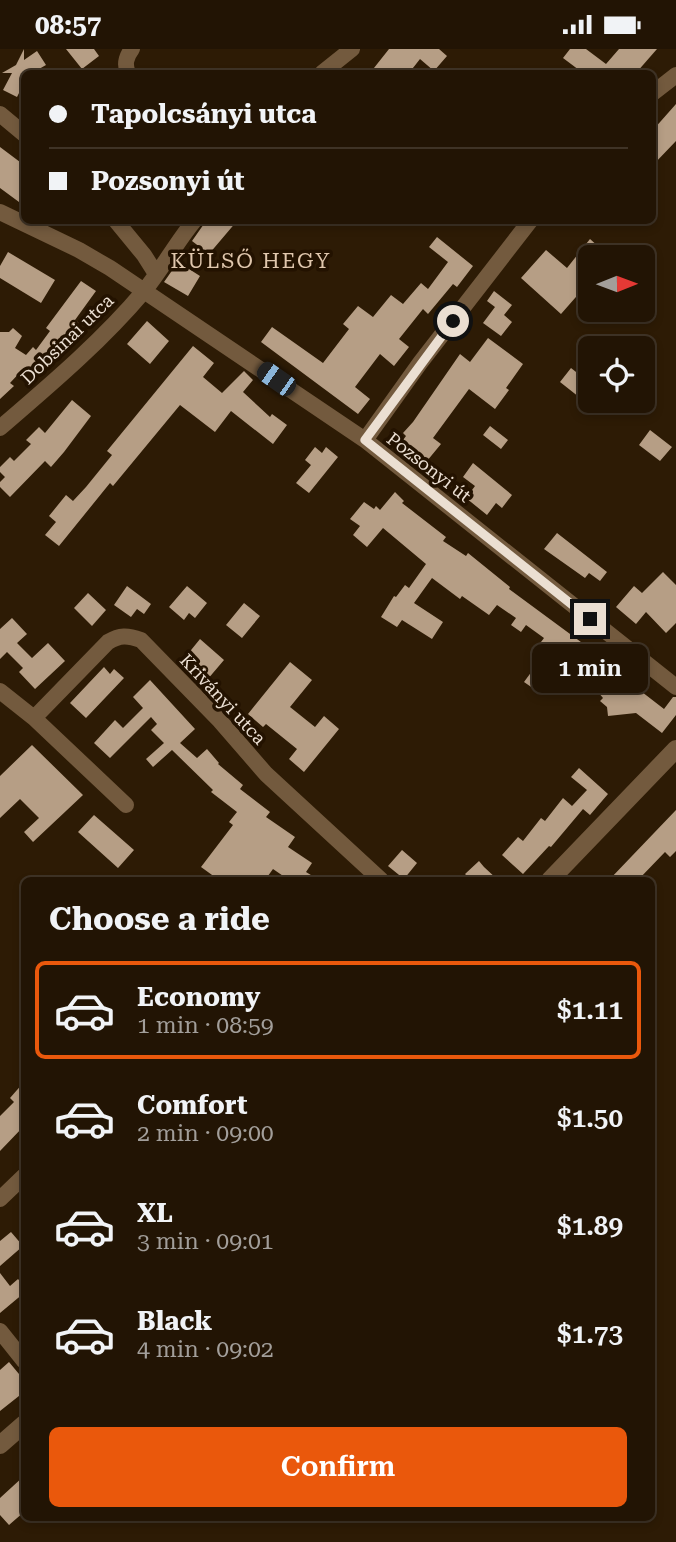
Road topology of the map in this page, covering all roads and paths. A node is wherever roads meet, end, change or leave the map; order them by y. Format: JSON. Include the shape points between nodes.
{"nodes":[{"id":1,"x":132,"y":49,"type":"edge"},
{"id":2,"x":352,"y":49,"type":"edge"},
{"id":3,"x":127,"y":70,"type":"edge"},
{"id":4,"x":326,"y":70,"type":"edge"},
{"id":5,"x":676,"y":75,"type":"edge"},
{"id":6,"x":656,"y":91,"type":"edge"},
{"id":7,"x":0,"y":114,"type":"edge"},
{"id":8,"x":21,"y":132,"type":"edge"},
{"id":9,"x":0,"y":212,"type":"edge"},
{"id":10,"x":21,"y":222,"type":"edge"},
{"id":11,"x":25,"y":224,"type":"edge"},
{"id":12,"x":119,"y":224,"type":"edge"},
{"id":13,"x":192,"y":224,"type":"edge"},
{"id":14,"x":528,"y":224,"type":"edge"},
{"id":15,"x":156,"y":274,"type":"junction"},
{"id":16,"x":144,"y":290,"type":"junction"},
{"id":17,"x":0,"y":428,"type":"edge"},
{"id":18,"x":365,"y":440,"type":"junction"},
{"id":19,"x":676,"y":687,"type":"edge"},
{"id":20,"x":0,"y":691,"type":"edge"},
{"id":21,"x":34,"y":718,"type":"junction"},
{"id":22,"x":676,"y":749,"type":"edge"},
{"id":23,"x":126,"y":805,"type":"dead end"},
{"id":24,"x":378,"y":877,"type":"edge"},
{"id":25,"x":553,"y":877,"type":"edge"},
{"id":26,"x":21,"y":1178,"type":"edge"},
{"id":27,"x":0,"y":1199,"type":"edge"},
{"id":28,"x":0,"y":1331,"type":"edge"},
{"id":29,"x":21,"y":1357,"type":"edge"},
{"id":30,"x":21,"y":1427,"type":"edge"},
{"id":31,"x":0,"y":1445,"type":"edge"}],
"edges":[{"from":1,"to":3,"type":"street"},
{"from":2,"to":4,"type":"street"},
{"from":5,"to":6,"type":"street"},
{"from":7,"to":8,"type":"street"},
{"from":9,"to":10,"type":"street","name":"Pozsonyi út"},
{"from":11,"to":16,"type":"street","name":"Pozsonyi út"},
{"from":12,"to":15,"type":"street"},
{"from":13,"to":15,"type":"street","name":"Dobsinai utca"},
{"from":14,"to":18,"type":"street"},
{"from":15,"to":16,"type":"street","name":"Dobsinai utca"},
{"from":16,"to":17,"type":"street","name":"Dobsinai utca","via":[[95,342]]},
{"from":16,"to":18,"type":"street","name":"Pozsonyi út"},
{"from":18,"to":19,"type":"street","name":"Pozsonyi út"},
{"from":20,"to":21,"type":"street"},
{"from":21,"to":23,"type":"street"},
{"from":21,"to":24,"type":"street","name":"Kriványi utca","via":[[108,642],[119,636],[141,641],[266,774]]},
{"from":22,"to":25,"type":"street"},
{"from":26,"to":27,"type":"street"},
{"from":28,"to":29,"type":"street"},
{"from":30,"to":31,"type":"street"}]}
